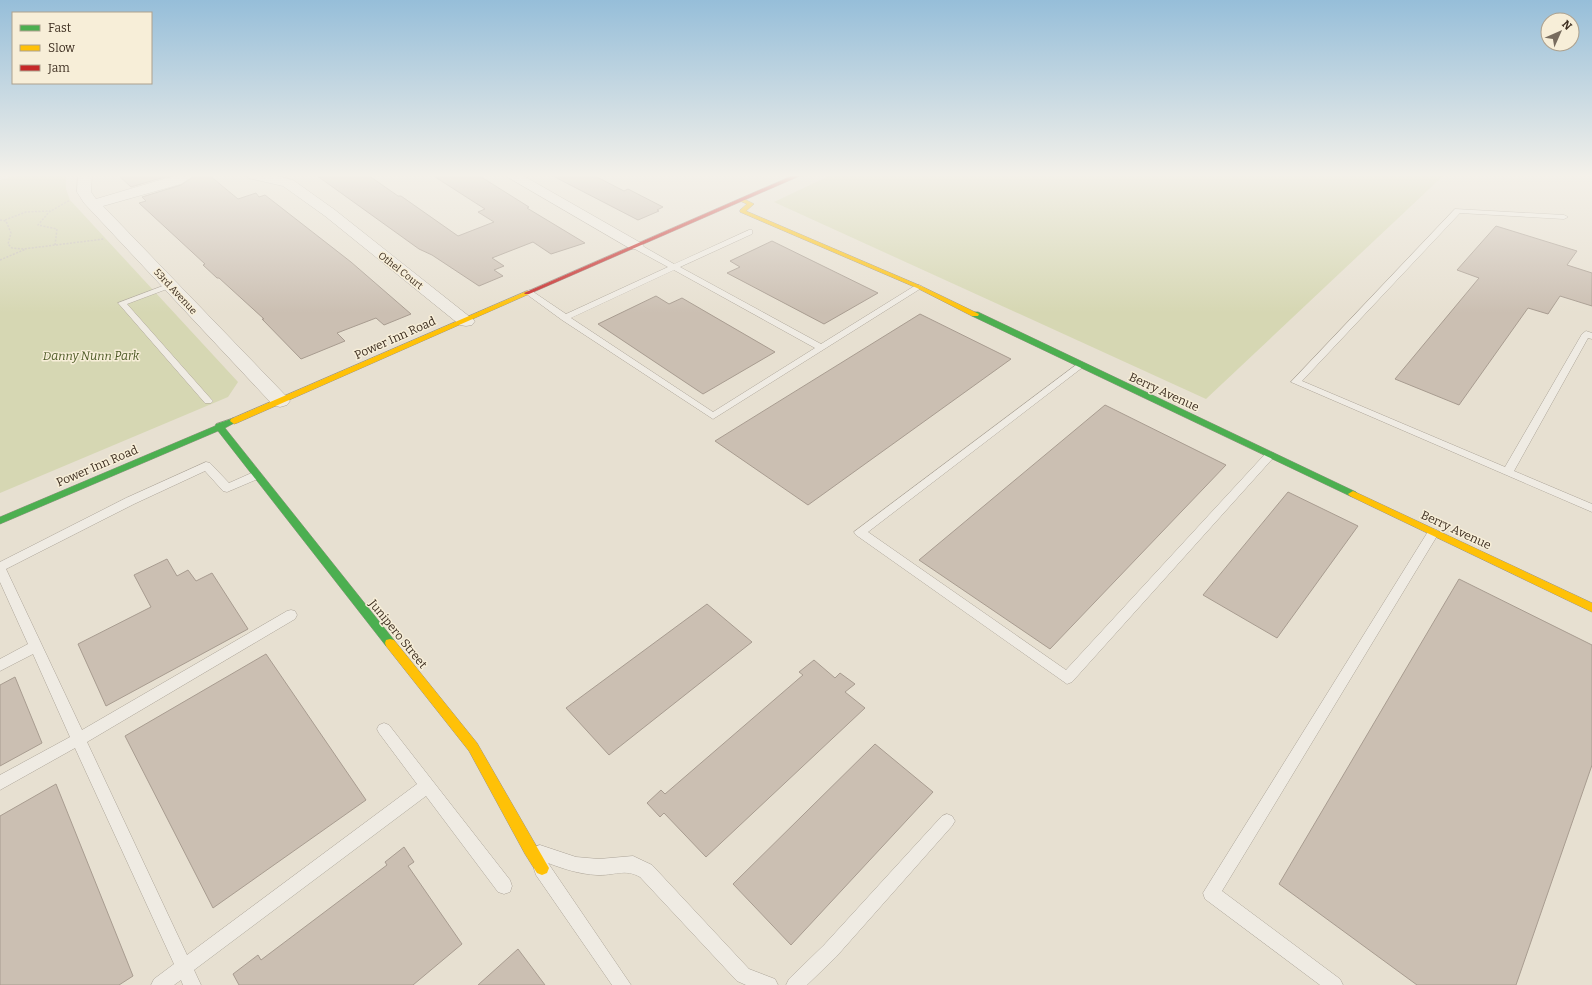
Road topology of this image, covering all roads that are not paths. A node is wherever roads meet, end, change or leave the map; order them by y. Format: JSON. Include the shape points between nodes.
{"nodes":[{"id":1,"x":110,"y":221,"type":"edge"},
{"id":2,"x":340,"y":221,"type":"edge"},
{"id":3,"x":593,"y":221,"type":"edge"},
{"id":4,"x":694,"y":221,"type":"edge"},
{"id":5,"x":765,"y":221,"type":"edge"},
{"id":6,"x":1449,"y":221,"type":"edge"},
{"id":7,"x":749,"y":232,"type":"dead end"},
{"id":8,"x":636,"y":246,"type":"junction"},
{"id":9,"x":674,"y":267,"type":"junction"},
{"id":10,"x":171,"y":286,"type":"junction"},
{"id":11,"x":919,"y":287,"type":"junction"},
{"id":12,"x":529,"y":293,"type":"junction"},
{"id":13,"x":565,"y":318,"type":"junction"},
{"id":14,"x":466,"y":320,"type":"junction"},
{"id":15,"x":1592,"y":336,"type":"edge"},
{"id":16,"x":821,"y":348,"type":"junction"},
{"id":17,"x":1080,"y":365,"type":"junction"},
{"id":18,"x":208,"y":401,"type":"dead end"},
{"id":19,"x":280,"y":402,"type":"junction"},
{"id":20,"x":219,"y":426,"type":"junction"},
{"id":21,"x":1270,"y":455,"type":"junction"},
{"id":22,"x":1508,"y":472,"type":"junction"},
{"id":23,"x":256,"y":474,"type":"junction"},
{"id":24,"x":1592,"y":508,"type":"edge"},
{"id":25,"x":0,"y":521,"type":"edge"},
{"id":26,"x":1433,"y":532,"type":"junction"},
{"id":27,"x":0,"y":568,"type":"edge"},
{"id":28,"x":1592,"y":608,"type":"edge"},
{"id":29,"x":291,"y":615,"type":"dead end"},
{"id":30,"x":36,"y":646,"type":"junction"},
{"id":31,"x":0,"y":665,"type":"edge"},
{"id":32,"x":384,"y":729,"type":"dead end"},
{"id":33,"x":79,"y":739,"type":"junction"},
{"id":34,"x":0,"y":783,"type":"edge"},
{"id":35,"x":427,"y":786,"type":"junction"},
{"id":36,"x":947,"y":821,"type":"dead end"},
{"id":37,"x":530,"y":850,"type":"junction"},
{"id":38,"x":542,"y":868,"type":"joint"},
{"id":39,"x":504,"y":886,"type":"dead end"},
{"id":40,"x":184,"y":968,"type":"junction"},
{"id":41,"x":1326,"y":983,"type":"edge"},
{"id":42,"x":160,"y":985,"type":"edge"},
{"id":43,"x":192,"y":985,"type":"edge"},
{"id":44,"x":622,"y":985,"type":"edge"},
{"id":45,"x":769,"y":985,"type":"edge"},
{"id":46,"x":795,"y":985,"type":"edge"}],
"edges":[{"from":1,"to":10,"type":"street","name":"53rd Avenue"},
{"from":2,"to":14,"type":"street","name":"Othel Court"},
{"from":3,"to":8,"type":"street"},
{"from":4,"to":8,"type":"street","name":"Power Inn Road"},
{"from":5,"to":11,"type":"street","name":"Berry Avenue"},
{"from":6,"to":22,"type":"lane","via":[[1296,382]]},
{"from":7,"to":9,"type":"lane"},
{"from":8,"to":9,"type":"lane"},
{"from":8,"to":12,"type":"street","name":"Power Inn Road"},
{"from":9,"to":13,"type":"lane"},
{"from":9,"to":16,"type":"lane"},
{"from":10,"to":18,"type":"lane","via":[[122,303]]},
{"from":10,"to":19,"type":"street","name":"53rd Avenue"},
{"from":11,"to":16,"type":"lane"},
{"from":11,"to":17,"type":"street","name":"Berry Avenue"},
{"from":12,"to":13,"type":"lane"},
{"from":12,"to":14,"type":"street","name":"Power Inn Road"},
{"from":13,"to":16,"type":"lane","via":[[713,416]]},
{"from":14,"to":19,"type":"street","name":"Power Inn Road"},
{"from":15,"to":22,"type":"lane","via":[[1586,334]]},
{"from":17,"to":21,"type":"street","name":"Berry Avenue"},
{"from":17,"to":21,"type":"lane","via":[[860,532],[1067,678]]},
{"from":19,"to":20,"type":"street","name":"Power Inn Road"},
{"from":20,"to":23,"type":"street","name":"Junipero Street"},
{"from":20,"to":25,"type":"street","name":"Power Inn Road"},
{"from":21,"to":26,"type":"street","name":"Berry Avenue"},
{"from":22,"to":24,"type":"lane"},
{"from":23,"to":27,"type":"lane","via":[[227,488],[206,466],[130,501]]},
{"from":23,"to":37,"type":"street","name":"Junipero Street","via":[[473,747]]},
{"from":26,"to":28,"type":"street","name":"Berry Avenue"},
{"from":26,"to":41,"type":"lane","via":[[1211,893]]},
{"from":27,"to":30,"type":"lane"},
{"from":29,"to":33,"type":"lane"},
{"from":30,"to":31,"type":"lane"},
{"from":30,"to":33,"type":"lane"},
{"from":32,"to":35,"type":"lane"},
{"from":33,"to":34,"type":"lane"},
{"from":33,"to":40,"type":"lane"},
{"from":35,"to":39,"type":"lane"},
{"from":35,"to":40,"type":"lane"},
{"from":36,"to":46,"type":"lane","via":[[830,951]]},
{"from":37,"to":38,"type":"street","name":"Junipero Street"},
{"from":37,"to":45,"type":"lane","via":[[576,865],[599,867],[632,864],[646,871],[743,975]]},
{"from":38,"to":44,"type":"lane"},
{"from":40,"to":42,"type":"lane"},
{"from":40,"to":43,"type":"lane"}]}
